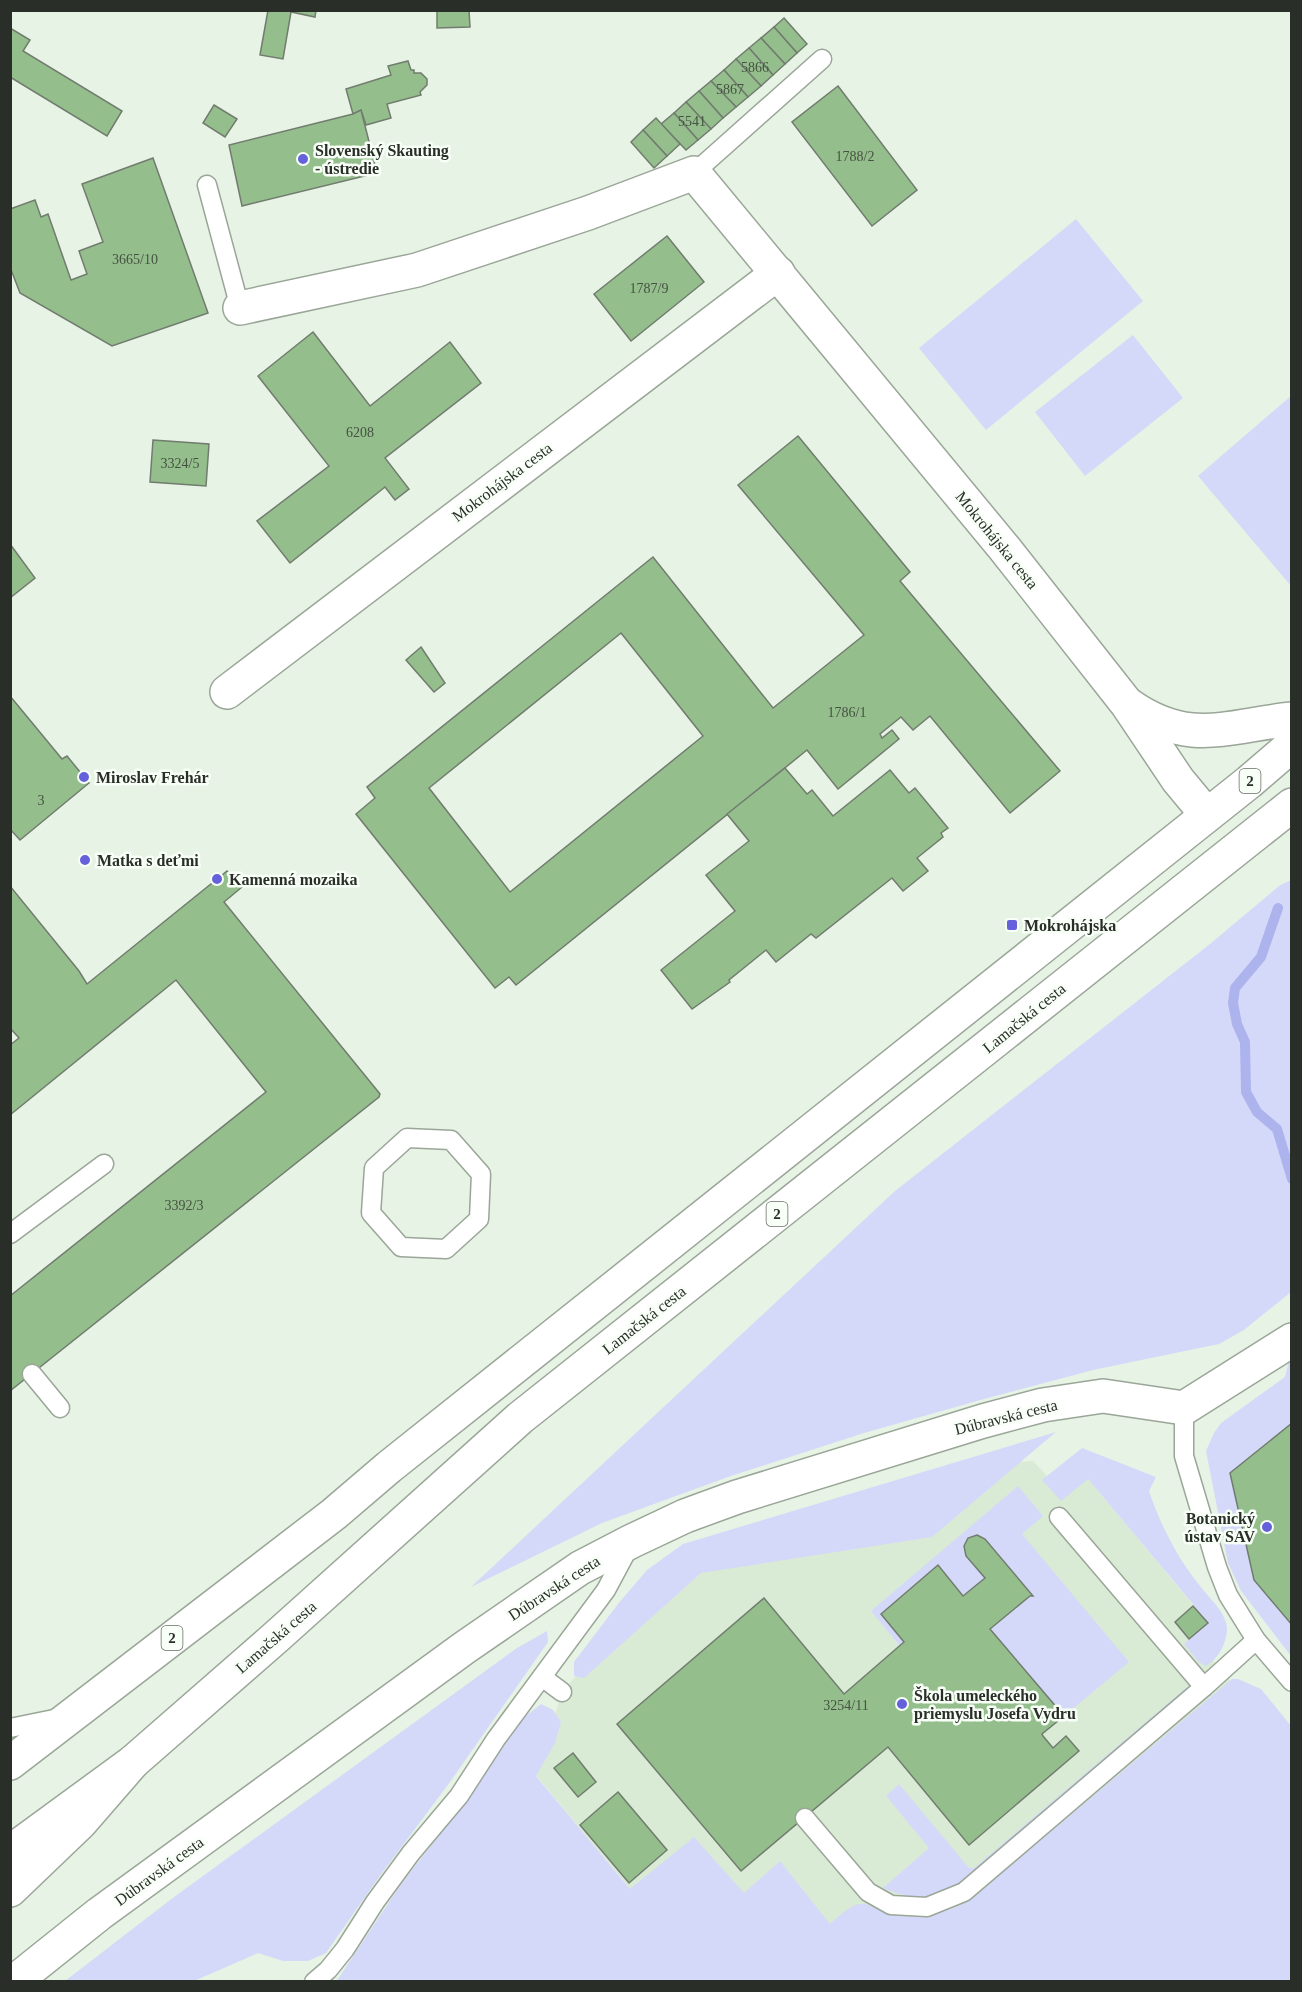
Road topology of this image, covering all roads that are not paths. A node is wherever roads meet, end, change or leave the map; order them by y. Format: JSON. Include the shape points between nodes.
{"nodes":[{"id":1,"x":822,"y":59,"type":"dead end"},
{"id":2,"x":694,"y":173,"type":"junction"},
{"id":3,"x":207,"y":185,"type":"dead end"},
{"id":4,"x":778,"y":273,"type":"junction"},
{"id":5,"x":240,"y":308,"type":"joint"},
{"id":6,"x":227,"y":692,"type":"dead end"},
{"id":7,"x":1127,"y":704,"type":"junction"},
{"id":8,"x":1292,"y":719,"type":"edge"},
{"id":9,"x":1292,"y":745,"type":"edge"},
{"id":10,"x":1292,"y":805,"type":"edge"},
{"id":11,"x":1207,"y":815,"type":"junction"},
{"id":12,"x":1255,"y":834,"type":"junction"},
{"id":13,"x":104,"y":1164,"type":"dead end"},
{"id":14,"x":371,"y":1213,"type":"joint"},
{"id":15,"x":10,"y":1234,"type":"edge"},
{"id":16,"x":1292,"y":1340,"type":"edge"},
{"id":17,"x":32,"y":1374,"type":"dead end"},
{"id":18,"x":60,"y":1408,"type":"dead end"},
{"id":19,"x":1184,"y":1408,"type":"junction"},
{"id":20,"x":1059,"y":1516,"type":"dead end"},
{"id":21,"x":632,"y":1541,"type":"junction"},
{"id":22,"x":1256,"y":1640,"type":"junction"},
{"id":23,"x":542,"y":1677,"type":"junction"},
{"id":24,"x":1292,"y":1682,"type":"edge"},
{"id":25,"x":1204,"y":1687,"type":"junction"},
{"id":26,"x":562,"y":1692,"type":"dead end"},
{"id":27,"x":70,"y":1716,"type":"junction"},
{"id":28,"x":10,"y":1728,"type":"edge"},
{"id":29,"x":133,"y":1762,"type":"junction"},
{"id":30,"x":10,"y":1763,"type":"edge"},
{"id":31,"x":805,"y":1818,"type":"dead end"},
{"id":32,"x":10,"y":1852,"type":"edge"},
{"id":33,"x":10,"y":1890,"type":"edge"},
{"id":34,"x":14,"y":1982,"type":"edge"},
{"id":35,"x":314,"y":1982,"type":"edge"}],
"edges":[{"from":1,"to":2,"type":"lane"},
{"from":2,"to":4,"type":"main road","name":"Mokrohájska cesta"},
{"from":2,"to":5,"type":"main road","via":[[417,270]]},
{"from":3,"to":5,"type":"lane"},
{"from":4,"to":6,"type":"main road","name":"Mokrohájska cesta"},
{"from":4,"to":7,"type":"main road","name":"Mokrohájska cesta"},
{"from":7,"to":8,"type":"main road","via":[[1146,717],[1198,731],[1231,730]]},
{"from":7,"to":11,"type":"main road","name":"Mokrohájska cesta","via":[[1178,780]]},
{"from":9,"to":11,"type":"main road","number":"2"},
{"from":10,"to":12,"type":"main road","name":"Lamačská cesta","number":"2"},
{"from":11,"to":12,"type":"main road","name":"Mokrohájska cesta","via":[[1235,836]]},
{"from":11,"to":27,"type":"main road","number":"2","via":[[334,1514]]},
{"from":12,"to":29,"type":"main road","name":"Lamačská cesta","number":"2","via":[[520,1418]]},
{"from":13,"to":15,"type":"lane"},
{"from":14,"to":14,"type":"lane","via":[[401,1247],[446,1249],[479,1219],[481,1174],[452,1140],[407,1138],[374,1168]]},
{"from":16,"to":19,"type":"main road"},
{"from":17,"to":18,"type":"lane"},
{"from":19,"to":21,"type":"main road","name":"Dúbravská cesta","via":[[1103,1396],[1043,1405],[737,1497]]},
{"from":19,"to":22,"type":"lane","via":[[1184,1456],[1217,1567],[1228,1595]]},
{"from":20,"to":25,"type":"lane"},
{"from":21,"to":23,"type":"lane","via":[[606,1590]]},
{"from":21,"to":34,"type":"main road","name":"Dúbravská cesta","via":[[580,1568],[464,1648],[99,1914]]},
{"from":22,"to":24,"type":"lane"},
{"from":22,"to":25,"type":"lane"},
{"from":23,"to":26,"type":"lane"},
{"from":23,"to":35,"type":"lane","via":[[459,1796],[375,1902],[345,1949]]},
{"from":25,"to":31,"type":"lane","via":[[964,1892],[927,1907],[891,1905],[868,1892]]},
{"from":27,"to":28,"type":"lane"},
{"from":27,"to":30,"type":"main road","number":"2"},
{"from":29,"to":32,"type":"main road","name":"Lamačská cesta","number":"2"},
{"from":29,"to":33,"type":"main road","via":[[81,1822]]}]}
